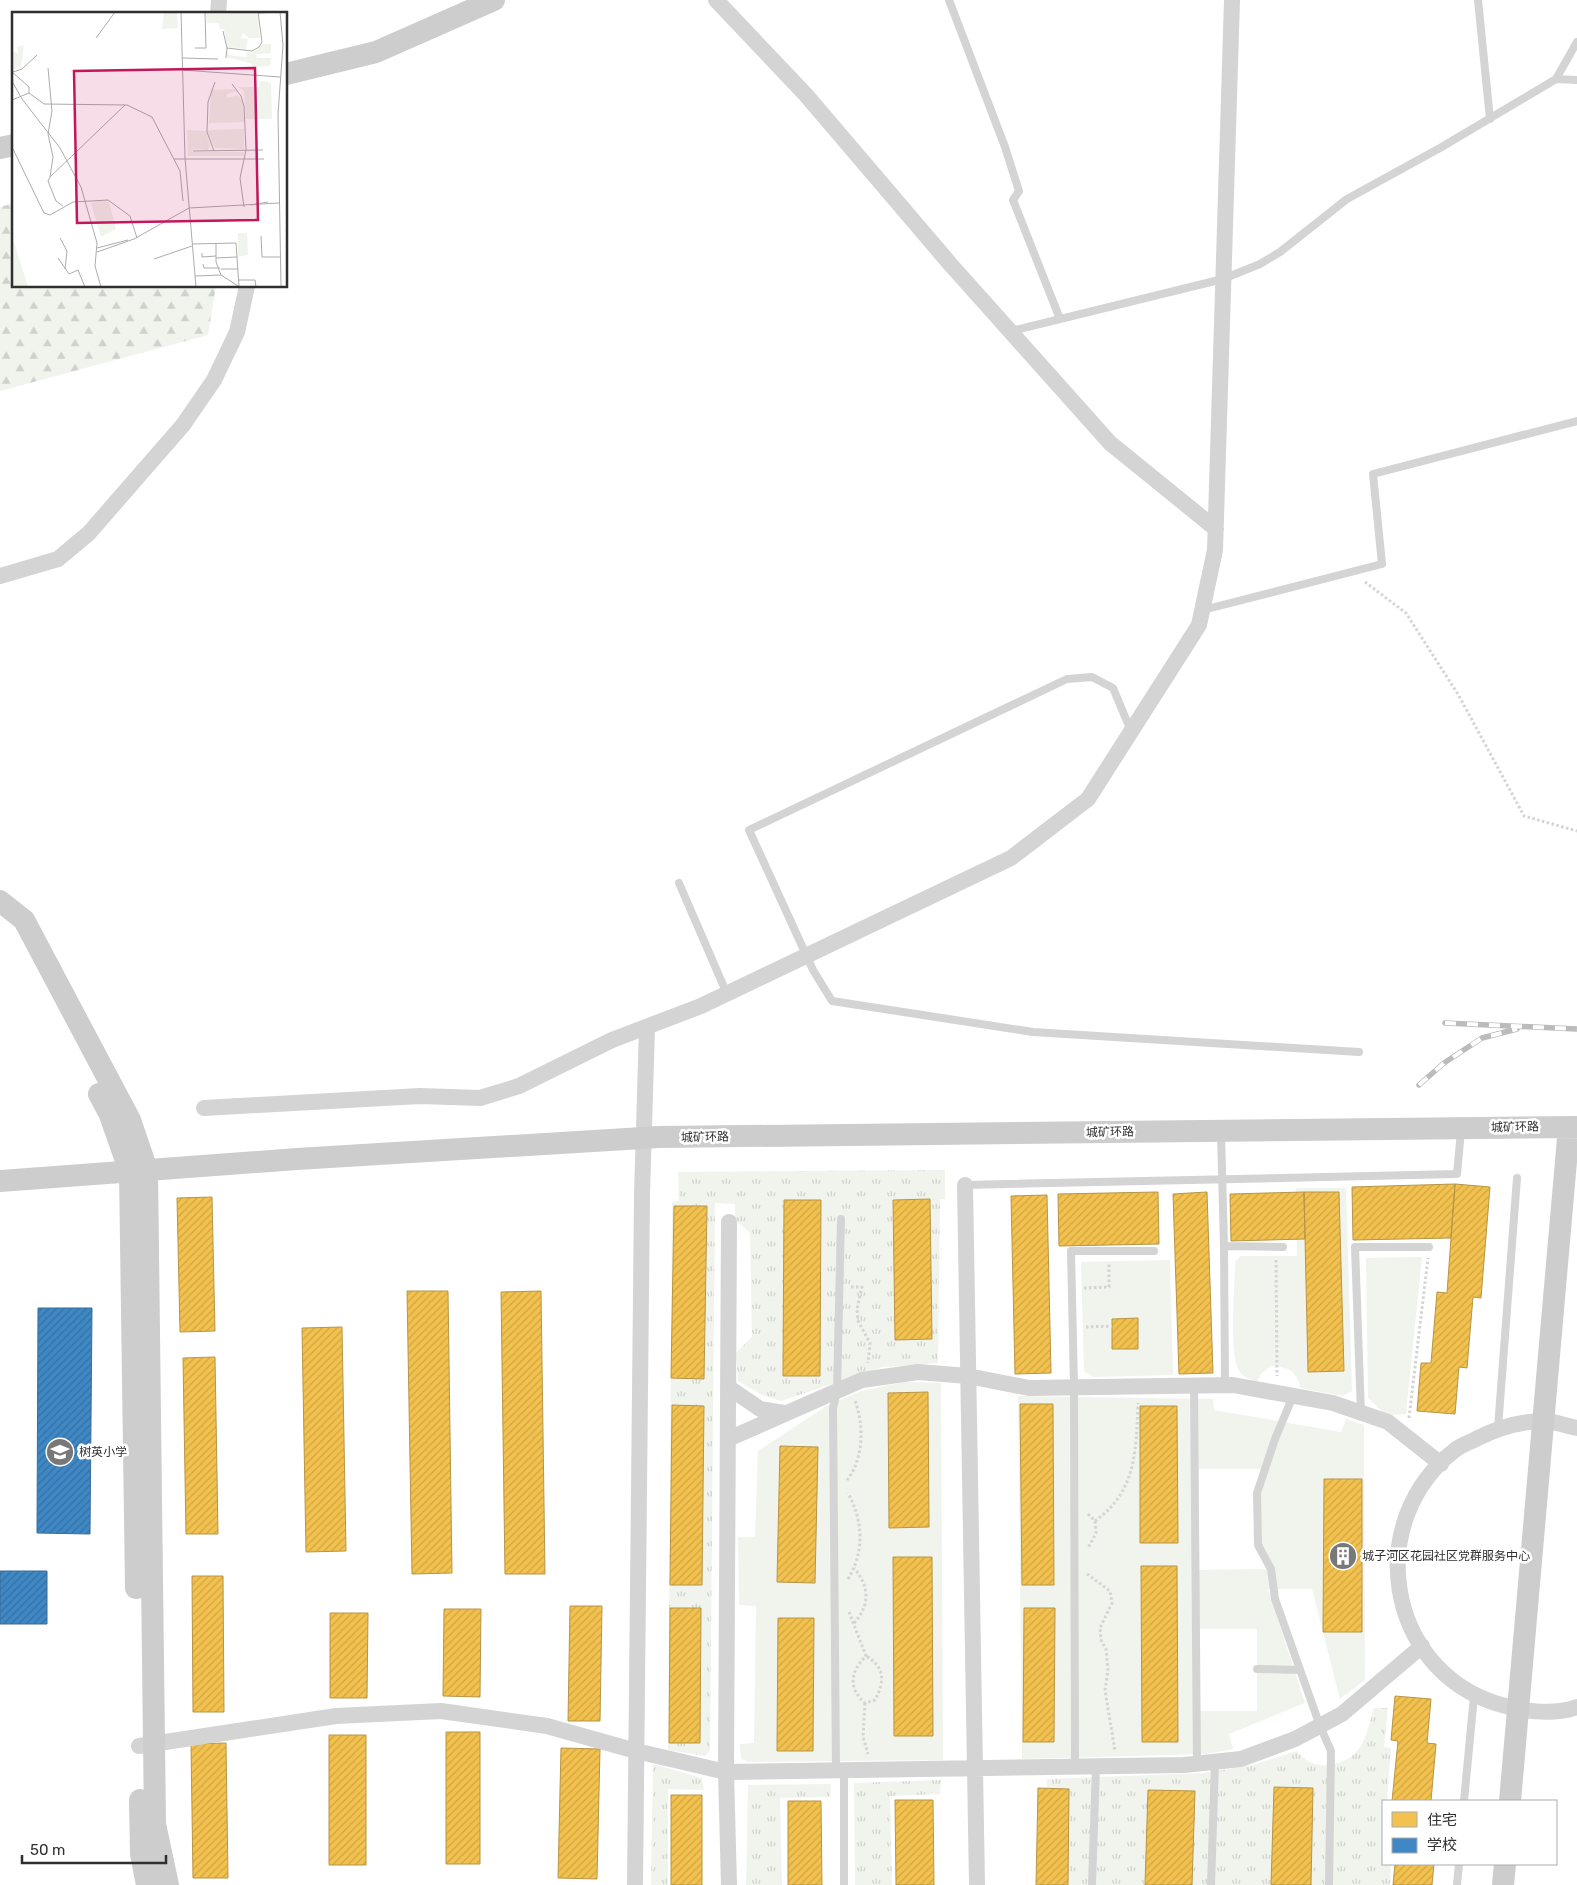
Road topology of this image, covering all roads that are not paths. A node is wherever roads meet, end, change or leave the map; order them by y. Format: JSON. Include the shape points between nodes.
{"nodes":[{"id":1,"x":494,"y":0,"type":"edge"},
{"id":2,"x":716,"y":0,"type":"edge"},
{"id":3,"x":949,"y":0,"type":"edge"},
{"id":4,"x":1232,"y":0,"type":"edge"},
{"id":5,"x":1478,"y":0,"type":"edge"},
{"id":6,"x":1577,"y":42,"type":"edge"},
{"id":7,"x":288,"y":74,"type":"edge"},
{"id":8,"x":1556,"y":79,"type":"junction"},
{"id":9,"x":1577,"y":80,"type":"edge"},
{"id":10,"x":1490,"y":119,"type":"junction"},
{"id":11,"x":1223,"y":278,"type":"junction"},
{"id":12,"x":247,"y":288,"type":"edge"},
{"id":13,"x":1060,"y":319,"type":"junction"},
{"id":14,"x":1010,"y":332,"type":"junction"},
{"id":15,"x":1577,"y":421,"type":"edge"},
{"id":16,"x":1216,"y":529,"type":"junction"},
{"id":17,"x":0,"y":576,"type":"edge"},
{"id":18,"x":1203,"y":610,"type":"junction"},
{"id":19,"x":1131,"y":732,"type":"junction"},
{"id":20,"x":679,"y":883,"type":"dead end"},
{"id":21,"x":0,"y":901,"type":"edge"},
{"id":22,"x":0,"y":921,"type":"edge"},
{"id":23,"x":806,"y":956,"type":"junction"},
{"id":24,"x":727,"y":994,"type":"junction"},
{"id":25,"x":647,"y":1027,"type":"junction"},
{"id":26,"x":1359,"y":1052,"type":"dead end"},
{"id":27,"x":204,"y":1108,"type":"dead end"},
{"id":28,"x":1573,"y":1127,"type":"edge"},
{"id":29,"x":1461,"y":1128,"type":"junction"},
{"id":30,"x":1221,"y":1131,"type":"junction"},
{"id":31,"x":644,"y":1140,"type":"junction"},
{"id":32,"x":138,"y":1171,"type":"junction"},
{"id":33,"x":1517,"y":1178,"type":"dead end"},
{"id":34,"x":1222,"y":1179,"type":"junction"},
{"id":35,"x":0,"y":1181,"type":"edge"},
{"id":36,"x":965,"y":1185,"type":"joint"},
{"id":37,"x":841,"y":1219,"type":"dead end"},
{"id":38,"x":728,"y":1222,"type":"dead end"},
{"id":39,"x":1224,"y":1246,"type":"junction"},
{"id":40,"x":1280,"y":1247,"type":"road end"},
{"id":41,"x":1429,"y":1247,"type":"road end"},
{"id":42,"x":1154,"y":1251,"type":"dead end"},
{"id":43,"x":968,"y":1376,"type":"junction"},
{"id":44,"x":1194,"y":1385,"type":"junction"},
{"id":45,"x":1225,"y":1385,"type":"junction"},
{"id":46,"x":849,"y":1386,"type":"junction"},
{"id":47,"x":1074,"y":1386,"type":"junction"},
{"id":48,"x":728,"y":1387,"type":"junction"},
{"id":49,"x":1285,"y":1395,"type":"junction"},
{"id":50,"x":1361,"y":1412,"type":"junction"},
{"id":51,"x":784,"y":1413,"type":"junction"},
{"id":52,"x":1544,"y":1421,"type":"junction"},
{"id":53,"x":1498,"y":1428,"type":"junction"},
{"id":54,"x":1577,"y":1428,"type":"edge"},
{"id":55,"x":728,"y":1439,"type":"junction"},
{"id":56,"x":1441,"y":1464,"type":"junction"},
{"id":57,"x":1422,"y":1646,"type":"junction"},
{"id":58,"x":1258,"y":1669,"type":"dead end"},
{"id":59,"x":1300,"y":1670,"type":"junction"},
{"id":60,"x":1474,"y":1696,"type":"junction"},
{"id":61,"x":1577,"y":1707,"type":"edge"},
{"id":62,"x":1518,"y":1711,"type":"junction"},
{"id":63,"x":1320,"y":1726,"type":"junction"},
{"id":64,"x":146,"y":1745,"type":"junction"},
{"id":65,"x":636,"y":1751,"type":"junction"},
{"id":66,"x":1215,"y":1762,"type":"junction"},
{"id":67,"x":1197,"y":1764,"type":"junction"},
{"id":68,"x":1075,"y":1767,"type":"junction"},
{"id":69,"x":1096,"y":1767,"type":"junction"},
{"id":70,"x":975,"y":1768,"type":"junction"},
{"id":71,"x":840,"y":1770,"type":"junction"},
{"id":72,"x":726,"y":1772,"type":"junction"},
{"id":73,"x":1464,"y":1800,"type":"edge"},
{"id":74,"x":1510,"y":1800,"type":"edge"},
{"id":75,"x":1458,"y":1865,"type":"edge"},
{"id":76,"x":1505,"y":1865,"type":"edge"},
{"id":77,"x":147,"y":1885,"type":"edge"},
{"id":78,"x":168,"y":1885,"type":"edge"},
{"id":79,"x":635,"y":1885,"type":"edge"},
{"id":80,"x":729,"y":1885,"type":"edge"},
{"id":81,"x":844,"y":1885,"type":"edge"},
{"id":82,"x":976,"y":1885,"type":"edge"},
{"id":83,"x":1092,"y":1885,"type":"edge"},
{"id":84,"x":1211,"y":1885,"type":"edge"},
{"id":85,"x":1329,"y":1885,"type":"edge"},
{"id":86,"x":1456,"y":1885,"type":"edge"},
{"id":87,"x":1503,"y":1885,"type":"edge"}],
"edges":[{"from":1,"to":7,"type":"street","via":[[376,52]]},
{"from":2,"to":14,"type":"street","via":[[806,94]]},
{"from":3,"to":13,"type":"lane","via":[[1005,147],[1019,192],[1012,200]]},
{"from":4,"to":11,"type":"street"},
{"from":5,"to":10,"type":"lane"},
{"from":6,"to":8,"type":"lane"},
{"from":8,"to":9,"type":"lane"},
{"from":8,"to":10,"type":"lane"},
{"from":10,"to":11,"type":"lane","via":[[1348,199],[1260,264]]},
{"from":11,"to":13,"type":"lane"},
{"from":11,"to":16,"type":"street"},
{"from":12,"to":17,"type":"street","via":[[237,332],[214,380],[183,425],[89,533],[58,559]]},
{"from":13,"to":14,"type":"lane"},
{"from":14,"to":16,"type":"street","via":[[1110,443]]},
{"from":15,"to":18,"type":"lane","via":[[1373,474],[1382,564]]},
{"from":16,"to":18,"type":"street"},
{"from":18,"to":19,"type":"street","via":[[1199,625]]},
{"from":19,"to":23,"type":"street","via":[[1088,798],[1011,858]]},
{"from":19,"to":23,"type":"lane","via":[[1113,688],[1092,677],[1067,678],[749,830]]},
{"from":20,"to":24,"type":"lane"},
{"from":21,"to":32,"type":"street","via":[[24,920],[130,1120]]},
{"from":22,"to":32,"type":"street","via":[[16,932]]},
{"from":23,"to":24,"type":"street"},
{"from":23,"to":26,"type":"lane","via":[[832,1001],[1033,1032]]},
{"from":24,"to":25,"type":"street"},
{"from":25,"to":27,"type":"street","via":[[612,1040],[518,1086],[480,1098],[420,1096]]},
{"from":25,"to":31,"type":"street"},
{"from":28,"to":29,"type":"street","name":"城矿环路"},
{"from":28,"to":52,"type":"street"},
{"from":29,"to":30,"type":"street","name":"城矿环路"},
{"from":29,"to":34,"type":"lane","via":[[1456,1174]]},
{"from":30,"to":31,"type":"street","name":"城矿环路","via":[[659,1137]]},
{"from":30,"to":34,"type":"lane"},
{"from":31,"to":32,"type":"street","name":"城矿环路"},
{"from":31,"to":65,"type":"street"},
{"from":32,"to":35,"type":"street","name":"城矿环路"},
{"from":32,"to":64,"type":"street"},
{"from":33,"to":53,"type":"lane"},
{"from":34,"to":36,"type":"lane"},
{"from":34,"to":39,"type":"lane"},
{"from":36,"to":43,"type":"street"},
{"from":37,"to":46,"type":"lane","via":[[840,1287]]},
{"from":38,"to":48,"type":"street"},
{"from":39,"to":40,"type":"lane"},
{"from":39,"to":45,"type":"lane"},
{"from":41,"to":50,"type":"lane","via":[[1355,1248]]},
{"from":42,"to":47,"type":"lane","via":[[1071,1251]]},
{"from":43,"to":46,"type":"street","via":[[918,1372]]},
{"from":43,"to":47,"type":"street","via":[[1029,1388]]},
{"from":43,"to":70,"type":"street"},
{"from":44,"to":45,"type":"street"},
{"from":44,"to":47,"type":"street"},
{"from":44,"to":67,"type":"lane"},
{"from":45,"to":49,"type":"street"},
{"from":46,"to":51,"type":"street"},
{"from":46,"to":71,"type":"lane","via":[[833,1408]]},
{"from":47,"to":68,"type":"lane"},
{"from":48,"to":51,"type":"street","via":[[760,1409]]},
{"from":48,"to":55,"type":"street"},
{"from":49,"to":50,"type":"street","via":[[1333,1403]]},
{"from":49,"to":59,"type":"lane","via":[[1257,1493],[1258,1544],[1271,1569],[1275,1599]]},
{"from":50,"to":56,"type":"street","via":[[1388,1422]]},
{"from":51,"to":55,"type":"street"},
{"from":52,"to":53,"type":"street"},
{"from":52,"to":54,"type":"street"},
{"from":52,"to":62,"type":"street"},
{"from":53,"to":56,"type":"street","via":[[1455,1450]]},
{"from":55,"to":72,"type":"street"},
{"from":56,"to":57,"type":"street","via":[[1421,1485],[1401,1530],[1397,1578],[1408,1626]]},
{"from":57,"to":60,"type":"street","via":[[1435,1666]]},
{"from":57,"to":63,"type":"street","via":[[1342,1714]]},
{"from":58,"to":59,"type":"lane"},
{"from":59,"to":63,"type":"lane"},
{"from":60,"to":62,"type":"street"},
{"from":60,"to":73,"type":"lane"},
{"from":61,"to":62,"type":"street"},
{"from":62,"to":74,"type":"street"},
{"from":63,"to":66,"type":"street","via":[[1296,1739],[1241,1759]]},
{"from":63,"to":85,"type":"lane","via":[[1331,1751]]},
{"from":64,"to":65,"type":"street","via":[[336,1716],[441,1711],[546,1726]]},
{"from":64,"to":77,"type":"street","via":[[141,1854]]},
{"from":64,"to":78,"type":"street","via":[[155,1824]]},
{"from":65,"to":72,"type":"street"},
{"from":65,"to":79,"type":"street"},
{"from":66,"to":67,"type":"street"},
{"from":66,"to":84,"type":"lane"},
{"from":67,"to":69,"type":"street"},
{"from":68,"to":69,"type":"street"},
{"from":68,"to":70,"type":"street"},
{"from":69,"to":83,"type":"lane"},
{"from":70,"to":71,"type":"street"},
{"from":70,"to":82,"type":"street"},
{"from":71,"to":72,"type":"street"},
{"from":71,"to":81,"type":"lane"},
{"from":72,"to":80,"type":"street"},
{"from":75,"to":86,"type":"lane"},
{"from":76,"to":87,"type":"street"}]}
